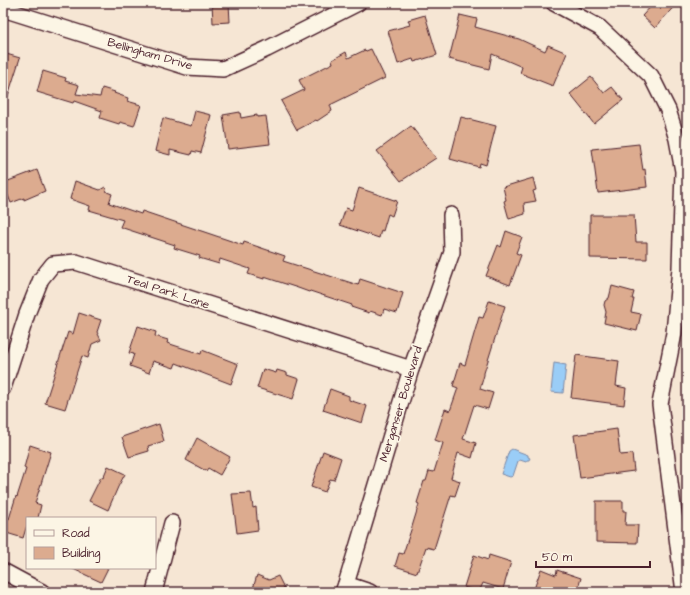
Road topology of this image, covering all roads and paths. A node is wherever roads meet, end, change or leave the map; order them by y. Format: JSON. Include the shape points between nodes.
{"nodes":[{"id":1,"x":358,"y":3,"type":"edge"},
{"id":2,"x":554,"y":3,"type":"edge"},
{"id":3,"x":3,"y":9,"type":"edge"},
{"id":4,"x":451,"y":215,"type":"dead end"},
{"id":5,"x":411,"y":369,"type":"junction"},
{"id":6,"x":3,"y":388,"type":"edge"},
{"id":7,"x":172,"y":523,"type":"dead end"},
{"id":8,"x":3,"y":571,"type":"edge"},
{"id":9,"x":345,"y":588,"type":"edge"},
{"id":10,"x":42,"y":592,"type":"edge"},
{"id":11,"x":154,"y":592,"type":"edge"},
{"id":12,"x":370,"y":592,"type":"edge"},
{"id":13,"x":684,"y":592,"type":"edge"}],
"edges":[{"from":1,"to":3,"type":"street","name":"Bellingham Drive","via":[[223,69],[187,67]]},
{"from":2,"to":13,"type":"street","via":[[600,28],[651,76],[668,110],[677,139],[683,171],[680,268],[674,333],[660,404]]},
{"from":4,"to":5,"type":"street","name":"Merganser Boulevard","via":[[452,252]]},
{"from":5,"to":6,"type":"street","name":"Teal Park Lane","via":[[76,262],[54,264],[41,279]]},
{"from":5,"to":9,"type":"street","name":"Merganser Boulevard"},
{"from":7,"to":11,"type":"street"},
{"from":8,"to":10,"type":"street"},
{"from":9,"to":12,"type":"street"}]}
